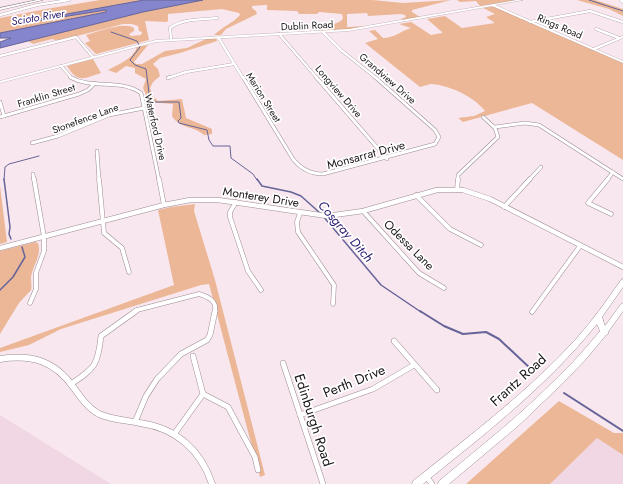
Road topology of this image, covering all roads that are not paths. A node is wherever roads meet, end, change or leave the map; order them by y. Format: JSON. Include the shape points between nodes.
{"nodes":[{"id":1,"x":41,"y":0,"type":"edge"},
{"id":2,"x":69,"y":0,"type":"edge"},
{"id":3,"x":522,"y":0,"type":"edge"},
{"id":4,"x":492,"y":5,"type":"junction"},
{"id":5,"x":0,"y":9,"type":"edge"},
{"id":6,"x":0,"y":15,"type":"edge"},
{"id":7,"x":217,"y":18,"type":"dead end"},
{"id":8,"x":530,"y":22,"type":"junction"},
{"id":9,"x":623,"y":22,"type":"edge"},
{"id":10,"x":596,"y":29,"type":"dead end"},
{"id":11,"x":323,"y":32,"type":"junction"},
{"id":12,"x":280,"y":34,"type":"junction"},
{"id":13,"x":218,"y":37,"type":"junction"},
{"id":14,"x":623,"y":37,"type":"edge"},
{"id":15,"x":619,"y":38,"type":"junction"},
{"id":16,"x":171,"y":40,"type":"junction"},
{"id":17,"x":594,"y":49,"type":"junction"},
{"id":18,"x":0,"y":56,"type":"edge"},
{"id":19,"x":93,"y":57,"type":"junction"},
{"id":20,"x":623,"y":62,"type":"edge"},
{"id":21,"x":234,"y":64,"type":"junction"},
{"id":22,"x":60,"y":66,"type":"junction"},
{"id":23,"x":168,"y":78,"type":"dead end"},
{"id":24,"x":0,"y":82,"type":"edge"},
{"id":25,"x":95,"y":83,"type":"junction"},
{"id":26,"x":0,"y":102,"type":"edge"},
{"id":27,"x":144,"y":108,"type":"junction"},
{"id":28,"x":4,"y":116,"type":"junction"},
{"id":29,"x":483,"y":117,"type":"dead end"},
{"id":30,"x":0,"y":118,"type":"edge"},
{"id":31,"x":495,"y":127,"type":"junction"},
{"id":32,"x":439,"y":139,"type":"joint"},
{"id":33,"x":32,"y":144,"type":"dead end"},
{"id":34,"x":98,"y":151,"type":"dead end"},
{"id":35,"x":387,"y":159,"type":"junction"},
{"id":36,"x":297,"y":164,"type":"joint"},
{"id":37,"x":541,"y":167,"type":"dead end"},
{"id":38,"x":613,"y":172,"type":"junction"},
{"id":39,"x":33,"y":174,"type":"dead end"},
{"id":40,"x":623,"y":179,"type":"edge"},
{"id":41,"x":457,"y":190,"type":"junction"},
{"id":42,"x":416,"y":195,"type":"junction"},
{"id":43,"x":236,"y":202,"type":"junction"},
{"id":44,"x":164,"y":205,"type":"junction"},
{"id":45,"x":504,"y":207,"type":"junction"},
{"id":46,"x":363,"y":211,"type":"junction"},
{"id":47,"x":300,"y":213,"type":"junction"},
{"id":48,"x":611,"y":214,"type":"dead end"},
{"id":49,"x":103,"y":221,"type":"junction"},
{"id":50,"x":44,"y":237,"type":"junction"},
{"id":51,"x":481,"y":245,"type":"dead end"},
{"id":52,"x":580,"y":246,"type":"junction"},
{"id":53,"x":0,"y":248,"type":"edge"},
{"id":54,"x":623,"y":267,"type":"edge"},
{"id":55,"x":128,"y":272,"type":"dead end"},
{"id":56,"x":623,"y":282,"type":"edge"},
{"id":57,"x":444,"y":288,"type":"dead end"},
{"id":58,"x":261,"y":290,"type":"dead end"},
{"id":59,"x":30,"y":303,"type":"dead end"},
{"id":60,"x":333,"y":304,"type":"dead end"},
{"id":61,"x":623,"y":306,"type":"edge"},
{"id":62,"x":532,"y":312,"type":"dead end"},
{"id":63,"x":599,"y":317,"type":"junction"},
{"id":64,"x":605,"y":332,"type":"junction"},
{"id":65,"x":394,"y":341,"type":"dead end"},
{"id":66,"x":193,"y":356,"type":"dead end"},
{"id":67,"x":0,"y":359,"type":"edge"},
{"id":68,"x":283,"y":363,"type":"dead end"},
{"id":69,"x":414,"y":365,"type":"junction"},
{"id":70,"x":71,"y":384,"type":"junction"},
{"id":71,"x":437,"y":390,"type":"dead end"},
{"id":72,"x":203,"y":394,"type":"junction"},
{"id":73,"x":300,"y":415,"type":"junction"},
{"id":74,"x":135,"y":422,"type":"junction"},
{"id":75,"x":175,"y":433,"type":"junction"},
{"id":76,"x":258,"y":470,"type":"dead end"},
{"id":77,"x":426,"y":476,"type":"junction"},
{"id":78,"x":212,"y":484,"type":"edge"},
{"id":79,"x":323,"y":484,"type":"edge"},
{"id":80,"x":416,"y":484,"type":"edge"},
{"id":81,"x":432,"y":484,"type":"edge"},
{"id":82,"x":442,"y":484,"type":"edge"}],
"edges":[{"from":1,"to":5,"type":"main road"},
{"from":2,"to":6,"type":"street"},
{"from":3,"to":4,"type":"main road","name":"Dublin Road"},
{"from":4,"to":8,"type":"main road","name":"Rings Road"},
{"from":4,"to":11,"type":"main road","name":"Dublin Road","via":[[362,28]]},
{"from":7,"to":16,"type":"street","via":[[174,25],[170,30]]},
{"from":8,"to":9,"type":"street","via":[[591,11]]},
{"from":8,"to":17,"type":"main road","name":"Rings Road"},
{"from":10,"to":15,"type":"street"},
{"from":11,"to":12,"type":"main road","name":"Dublin Road"},
{"from":11,"to":32,"type":"street","name":"Grandview Drive","via":[[435,130]]},
{"from":12,"to":13,"type":"main road","name":"Dublin Road"},
{"from":12,"to":35,"type":"street","name":"Longview Drive"},
{"from":13,"to":16,"type":"main road","name":"Dublin Road"},
{"from":13,"to":21,"type":"street","name":"Marion Street"},
{"from":14,"to":15,"type":"street"},
{"from":15,"to":17,"type":"street"},
{"from":16,"to":19,"type":"main road","name":"Dublin Road","via":[[144,43]]},
{"from":17,"to":20,"type":"main road","name":"Rings Road"},
{"from":18,"to":19,"type":"street","via":[[76,37]]},
{"from":19,"to":22,"type":"main road","name":"Dublin Road"},
{"from":21,"to":23,"type":"street","via":[[186,72]]},
{"from":21,"to":36,"type":"street","name":"Marion Street"},
{"from":22,"to":24,"type":"main road","name":"Dublin Road"},
{"from":22,"to":25,"type":"street","name":"Waterford Drive","via":[[72,79]]},
{"from":25,"to":27,"type":"street","name":"Waterford Drive","via":[[135,89],[142,95]]},
{"from":25,"to":28,"type":"street","name":"Franklin Street","via":[[79,94]]},
{"from":26,"to":28,"type":"street"},
{"from":27,"to":33,"type":"street","name":"Stonefence Lane","via":[[109,115]]},
{"from":27,"to":44,"type":"street","name":"Waterford Drive"},
{"from":28,"to":30,"type":"street","name":"Franklin Street"},
{"from":29,"to":31,"type":"street"},
{"from":31,"to":38,"type":"street","via":[[524,123],[539,125]]},
{"from":31,"to":41,"type":"street","via":[[498,138],[458,175]]},
{"from":32,"to":35,"type":"street","name":"Monsarrat Drive","via":[[430,147]]},
{"from":34,"to":49,"type":"street"},
{"from":35,"to":36,"type":"street","name":"Monsarrat Drive","via":[[320,175],[304,172]]},
{"from":37,"to":45,"type":"street"},
{"from":38,"to":40,"type":"street"},
{"from":38,"to":48,"type":"street","via":[[588,203]]},
{"from":39,"to":50,"type":"street"},
{"from":41,"to":42,"type":"street","name":"Monterey Drive","via":[[433,190]]},
{"from":41,"to":45,"type":"street","name":"Monterey Drive","via":[[479,195]]},
{"from":42,"to":46,"type":"street","name":"Monterey Drive"},
{"from":42,"to":51,"type":"street","via":[[450,229]]},
{"from":43,"to":44,"type":"street","name":"Monterey Drive","via":[[201,200]]},
{"from":43,"to":47,"type":"street","name":"Monterey Drive"},
{"from":43,"to":58,"type":"street","via":[[230,215],[232,223],[248,270]]},
{"from":44,"to":49,"type":"street","name":"Monterey Drive"},
{"from":45,"to":52,"type":"street","name":"Monterey Drive"},
{"from":46,"to":47,"type":"street","name":"Monterey Drive","via":[[327,216]]},
{"from":46,"to":57,"type":"street","name":"Odessa Lane","via":[[419,273]]},
{"from":47,"to":60,"type":"street","via":[[297,222],[298,232],[334,285]]},
{"from":49,"to":50,"type":"street","name":"Monterey Drive"},
{"from":49,"to":55,"type":"street","via":[[105,235],[122,248]]},
{"from":50,"to":53,"type":"street","name":"Monterey Drive"},
{"from":50,"to":59,"type":"street","via":[[44,256],[36,273],[36,289]]},
{"from":52,"to":54,"type":"street","name":"Monterey Drive"},
{"from":52,"to":62,"type":"street"},
{"from":56,"to":63,"type":"main road","name":"Frantz Road"},
{"from":61,"to":64,"type":"main road"},
{"from":63,"to":64,"type":"main road"},
{"from":63,"to":77,"type":"main road","name":"Frantz Road","via":[[548,373]]},
{"from":64,"to":82,"type":"main road","via":[[552,390]]},
{"from":65,"to":69,"type":"street"},
{"from":66,"to":72,"type":"street"},
{"from":67,"to":70,"type":"street","via":[[23,357],[39,360],[53,366]]},
{"from":68,"to":73,"type":"street","name":"Edinburgh Road"},
{"from":69,"to":71,"type":"street"},
{"from":69,"to":73,"type":"street","name":"Perth Drive","via":[[373,389]]},
{"from":70,"to":74,"type":"street","via":[[84,403],[97,413]]},
{"from":70,"to":74,"type":"street","via":[[90,370],[99,358],[101,336],[132,313],[193,295],[199,294],[210,298],[216,306],[207,340],[181,354],[156,379]]},
{"from":72,"to":75,"type":"street"},
{"from":72,"to":76,"type":"street","via":[[228,407],[255,457]]},
{"from":73,"to":79,"type":"street","name":"Edinburgh Road"},
{"from":74,"to":75,"type":"street"},
{"from":75,"to":78,"type":"street","via":[[196,453]]},
{"from":77,"to":80,"type":"main road","name":"Frantz Road"},
{"from":77,"to":81,"type":"street"}]}
